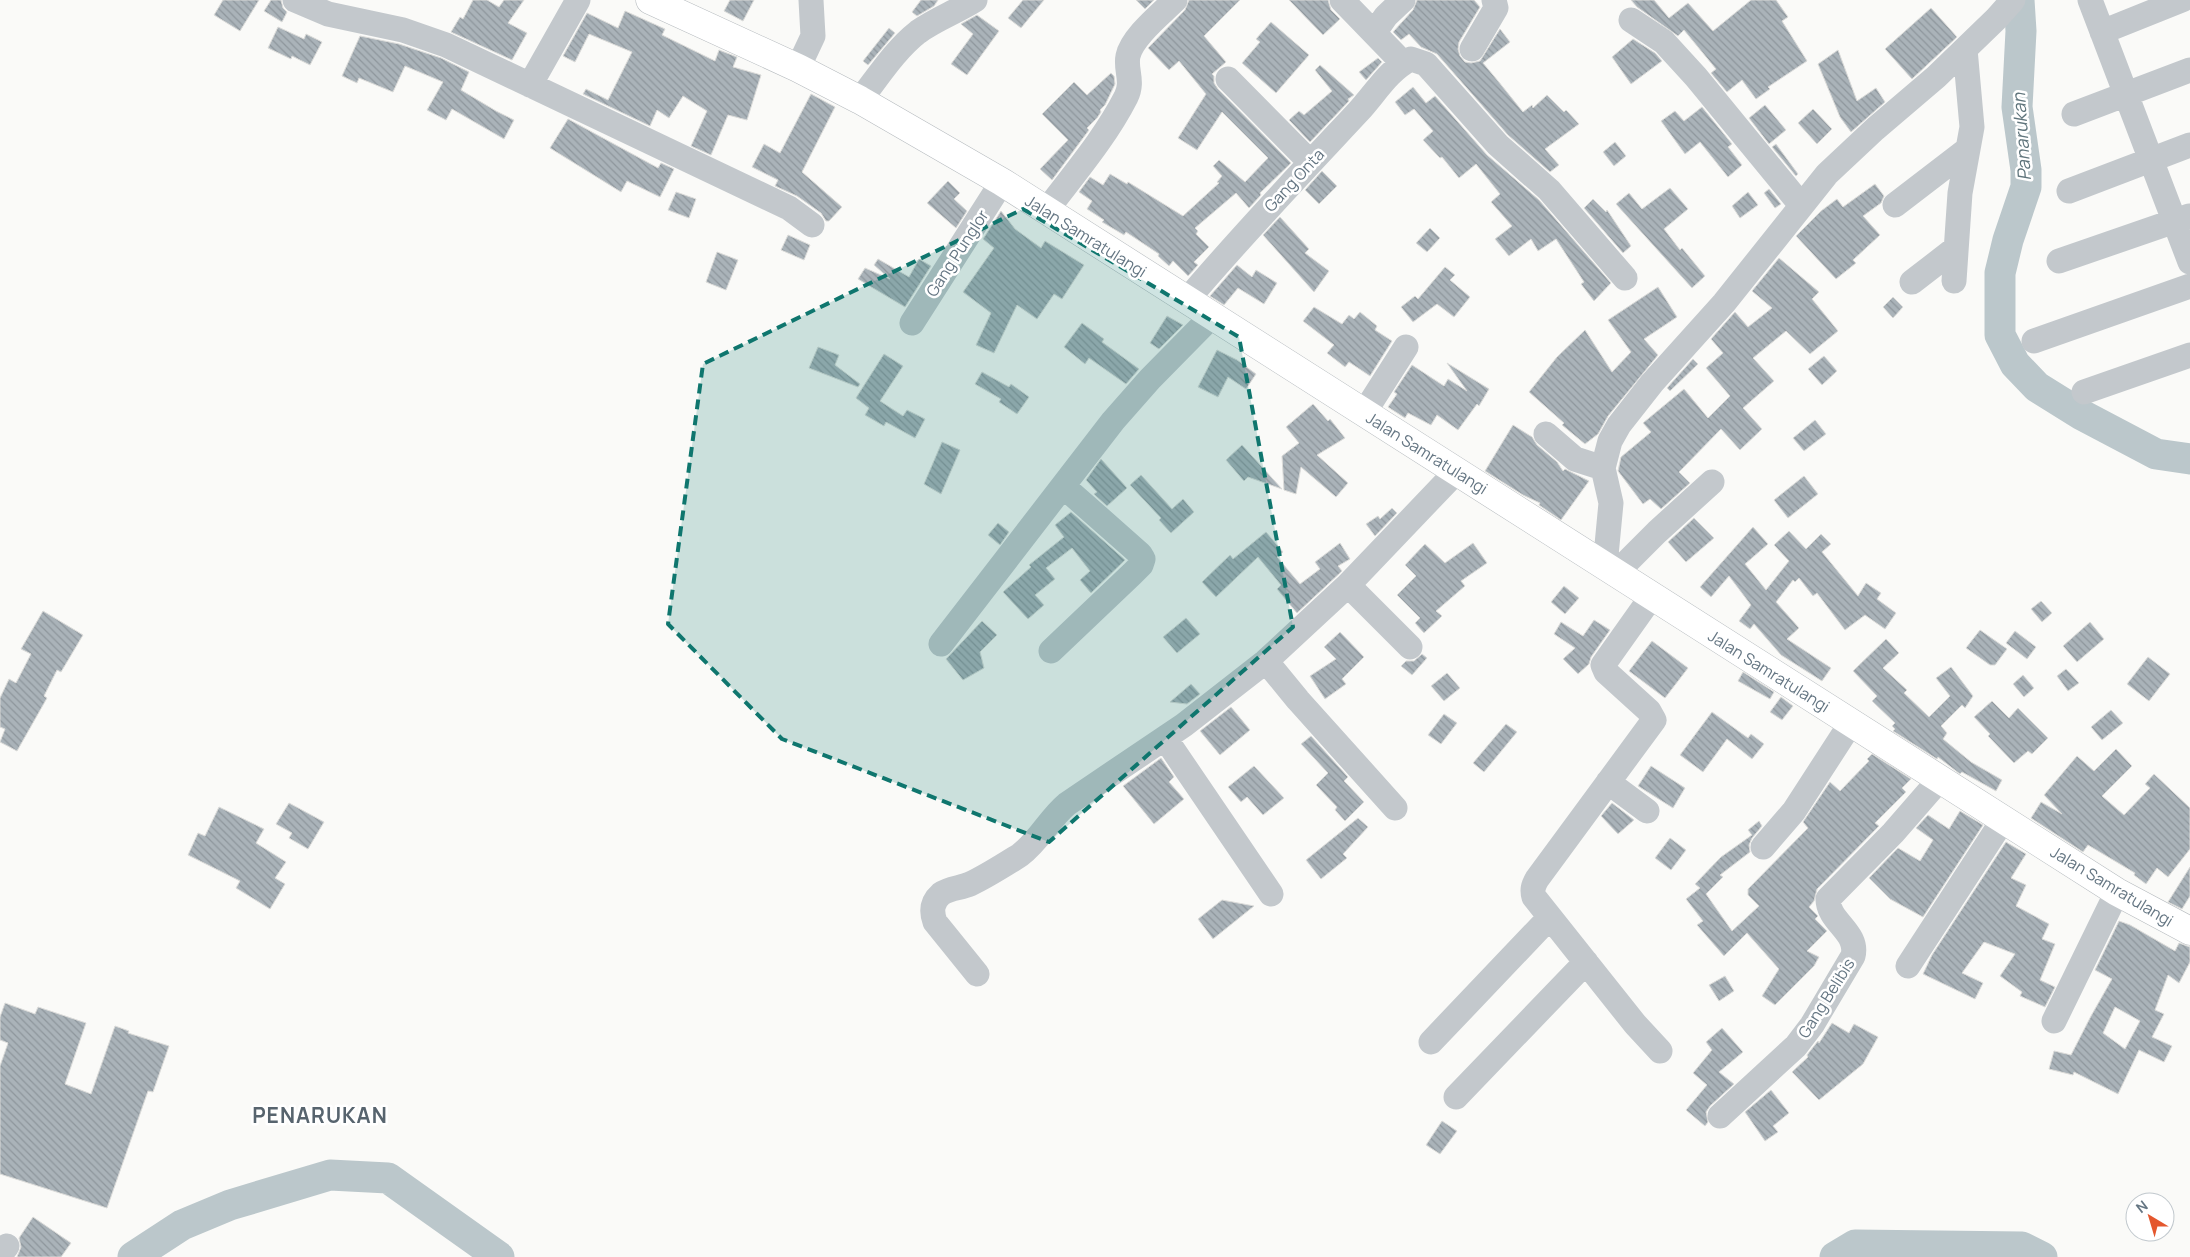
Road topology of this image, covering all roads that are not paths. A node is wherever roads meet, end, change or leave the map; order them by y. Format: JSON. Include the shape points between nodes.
{"nodes":[{"id":1,"x":295,"y":0,"type":"edge"},
{"id":2,"x":578,"y":0,"type":"edge"},
{"id":3,"x":650,"y":0,"type":"edge"},
{"id":4,"x":811,"y":0,"type":"edge"},
{"id":5,"x":975,"y":0,"type":"edge"},
{"id":6,"x":1175,"y":0,"type":"edge"},
{"id":7,"x":1342,"y":0,"type":"edge"},
{"id":8,"x":1403,"y":0,"type":"edge"},
{"id":9,"x":1494,"y":0,"type":"edge"},
{"id":10,"x":2013,"y":0,"type":"edge"},
{"id":11,"x":2090,"y":0,"type":"edge"},
{"id":12,"x":2182,"y":0,"type":"edge"},
{"id":13,"x":1631,"y":20,"type":"dead end"},
{"id":14,"x":2102,"y":32,"type":"junction"},
{"id":15,"x":1374,"y":33,"type":"junction"},
{"id":16,"x":1472,"y":49,"type":"dead end"},
{"id":17,"x":1965,"y":49,"type":"junction"},
{"id":18,"x":1403,"y":63,"type":"junction"},
{"id":19,"x":798,"y":68,"type":"junction"},
{"id":20,"x":2190,"y":70,"type":"edge"},
{"id":21,"x":1228,"y":79,"type":"dead end"},
{"id":22,"x":530,"y":85,"type":"junction"},
{"id":23,"x":2126,"y":95,"type":"junction"},
{"id":24,"x":860,"y":100,"type":"junction"},
{"id":25,"x":2074,"y":114,"type":"dead end"},
{"id":26,"x":2190,"y":145,"type":"edge"},
{"id":27,"x":1968,"y":149,"type":"junction"},
{"id":28,"x":2151,"y":160,"type":"junction"},
{"id":29,"x":1310,"y":162,"type":"junction"},
{"id":30,"x":1002,"y":182,"type":"junction"},
{"id":31,"x":2069,"y":191,"type":"dead end"},
{"id":32,"x":1801,"y":205,"type":"junction"},
{"id":33,"x":1894,"y":205,"type":"dead end"},
{"id":34,"x":1046,"y":211,"type":"junction"},
{"id":35,"x":2182,"y":219,"type":"edge"},
{"id":36,"x":812,"y":225,"type":"dead end"},
{"id":37,"x":1956,"y":248,"type":"junction"},
{"id":38,"x":2059,"y":260,"type":"dead end"},
{"id":39,"x":2190,"y":262,"type":"edge"},
{"id":40,"x":1625,"y":278,"type":"dead end"},
{"id":41,"x":1954,"y":281,"type":"dead end"},
{"id":42,"x":1912,"y":282,"type":"dead end"},
{"id":43,"x":2190,"y":286,"type":"edge"},
{"id":44,"x":1187,"y":300,"type":"junction"},
{"id":45,"x":1212,"y":316,"type":"junction"},
{"id":46,"x":912,"y":323,"type":"dead end"},
{"id":47,"x":2034,"y":341,"type":"dead end"},
{"id":48,"x":1406,"y":347,"type":"dead end"},
{"id":49,"x":2190,"y":355,"type":"edge"},
{"id":50,"x":2084,"y":392,"type":"dead end"},
{"id":51,"x":1364,"y":413,"type":"junction"},
{"id":52,"x":1546,"y":434,"type":"dead end"},
{"id":53,"x":1604,"y":468,"type":"junction"},
{"id":54,"x":1456,"y":472,"type":"junction"},
{"id":55,"x":1712,"y":482,"type":"dead end"},
{"id":56,"x":1063,"y":486,"type":"junction"},
{"id":57,"x":1611,"y":570,"type":"junction"},
{"id":58,"x":1348,"y":585,"type":"junction"},
{"id":59,"x":1652,"y":596,"type":"junction"},
{"id":60,"x":941,"y":644,"type":"dead end"},
{"id":61,"x":1410,"y":647,"type":"dead end"},
{"id":62,"x":1051,"y":650,"type":"dead end"},
{"id":63,"x":1266,"y":660,"type":"junction"},
{"id":64,"x":1852,"y":723,"type":"junction"},
{"id":65,"x":1165,"y":738,"type":"junction"},
{"id":66,"x":1940,"y":780,"type":"junction"},
{"id":67,"x":1608,"y":782,"type":"junction"},
{"id":68,"x":1395,"y":808,"type":"dead end"},
{"id":69,"x":1647,"y":812,"type":"dead end"},
{"id":70,"x":2003,"y":820,"type":"junction"},
{"id":71,"x":1762,"y":847,"type":"dead end"},
{"id":72,"x":2117,"y":892,"type":"junction"},
{"id":73,"x":1271,"y":894,"type":"dead end"},
{"id":74,"x":1550,"y":917,"type":"junction"},
{"id":75,"x":2190,"y":932,"type":"edge"},
{"id":76,"x":1586,"y":962,"type":"junction"},
{"id":77,"x":1908,"y":966,"type":"dead end"},
{"id":78,"x":977,"y":974,"type":"dead end"},
{"id":79,"x":2054,"y":1020,"type":"dead end"},
{"id":80,"x":1432,"y":1042,"type":"dead end"},
{"id":81,"x":1660,"y":1051,"type":"dead end"},
{"id":82,"x":1456,"y":1097,"type":"dead end"},
{"id":83,"x":1720,"y":1116,"type":"dead end"}],
"edges":[{"from":1,"to":22,"type":"street","via":[[328,14],[394,28],[437,42]]},
{"from":2,"to":22,"type":"street"},
{"from":3,"to":19,"type":"main road","name":"Jalan Samratulangi"},
{"from":4,"to":19,"type":"street","via":[[813,36]]},
{"from":5,"to":24,"type":"street","via":[[917,33]]},
{"from":6,"to":34,"type":"street","via":[[1131,47],[1127,57],[1130,85],[1127,95],[1096,144]]},
{"from":7,"to":15,"type":"street"},
{"from":8,"to":15,"type":"street"},
{"from":9,"to":16,"type":"street","via":[[1496,8]]},
{"from":10,"to":17,"type":"street"},
{"from":11,"to":14,"type":"street"},
{"from":12,"to":14,"type":"street"},
{"from":13,"to":32,"type":"street","via":[[1664,42]]},
{"from":14,"to":23,"type":"street"},
{"from":15,"to":18,"type":"street"},
{"from":17,"to":27,"type":"street","via":[[1972,127]]},
{"from":17,"to":32,"type":"street","via":[[1841,159]]},
{"from":18,"to":29,"type":"street","name":"Gang Onta"},
{"from":18,"to":40,"type":"street","via":[[1411,59],[1426,64],[1498,145],[1549,190]]},
{"from":19,"to":24,"type":"main road","name":"Jalan Samratulangi"},
{"from":20,"to":23,"type":"street"},
{"from":21,"to":29,"type":"street"},
{"from":22,"to":36,"type":"street","via":[[789,208]]},
{"from":23,"to":25,"type":"street"},
{"from":23,"to":28,"type":"street"},
{"from":24,"to":30,"type":"main road","name":"Jalan Samratulangi"},
{"from":26,"to":28,"type":"street"},
{"from":27,"to":33,"type":"street"},
{"from":27,"to":37,"type":"street","via":[[1960,194]]},
{"from":28,"to":31,"type":"street"},
{"from":28,"to":35,"type":"street"},
{"from":29,"to":44,"type":"street","name":"Gang Onta"},
{"from":30,"to":34,"type":"main road","name":"Jalan Samratulangi"},
{"from":30,"to":46,"type":"street","name":"Gang Punglor"},
{"from":32,"to":53,"type":"street","via":[[1724,303],[1652,383],[1619,426],[1610,441]]},
{"from":34,"to":44,"type":"main road","name":"Jalan Samratulangi"},
{"from":35,"to":38,"type":"street"},
{"from":35,"to":39,"type":"street"},
{"from":37,"to":41,"type":"street"},
{"from":37,"to":42,"type":"street"},
{"from":43,"to":47,"type":"street"},
{"from":44,"to":45,"type":"main road","name":"Jalan Samratulangi"},
{"from":45,"to":51,"type":"main road","name":"Jalan Samratulangi"},
{"from":45,"to":56,"type":"street","via":[[1119,414]]},
{"from":48,"to":51,"type":"street"},
{"from":49,"to":50,"type":"street"},
{"from":51,"to":54,"type":"main road","name":"Jalan Samratulangi"},
{"from":52,"to":53,"type":"street","via":[[1575,459]]},
{"from":53,"to":57,"type":"street","via":[[1611,509]]},
{"from":54,"to":57,"type":"main road","name":"Jalan Samratulangi"},
{"from":54,"to":58,"type":"street"},
{"from":55,"to":57,"type":"street"},
{"from":56,"to":60,"type":"street"},
{"from":56,"to":62,"type":"street","via":[[1143,559],[1132,574]]},
{"from":57,"to":59,"type":"main road","name":"Jalan Samratulangi"},
{"from":58,"to":61,"type":"street"},
{"from":58,"to":63,"type":"street"},
{"from":59,"to":64,"type":"main road","name":"Jalan Samratulangi"},
{"from":59,"to":67,"type":"street","via":[[1602,666],[1654,716],[1652,724]]},
{"from":63,"to":65,"type":"street"},
{"from":63,"to":68,"type":"street"},
{"from":64,"to":66,"type":"main road","name":"Jalan Samratulangi"},
{"from":64,"to":71,"type":"street","via":[[1794,811]]},
{"from":65,"to":73,"type":"street"},
{"from":65,"to":78,"type":"street","via":[[1067,804],[1024,852],[936,900],[932,914],[935,922]]},
{"from":66,"to":70,"type":"main road","name":"Jalan Samratulangi"},
{"from":66,"to":83,"type":"street","name":"Gang Belibis","via":[[1894,833],[1828,899],[1832,913],[1853,940],[1853,956],[1796,1046]]},
{"from":67,"to":69,"type":"street"},
{"from":67,"to":74,"type":"street","via":[[1533,887],[1534,897]]},
{"from":70,"to":72,"type":"main road","name":"Jalan Samratulangi"},
{"from":70,"to":77,"type":"street"},
{"from":72,"to":75,"type":"main road","name":"Jalan Samratulangi"},
{"from":72,"to":79,"type":"street"},
{"from":74,"to":76,"type":"street"},
{"from":74,"to":80,"type":"street"},
{"from":76,"to":81,"type":"street"},
{"from":76,"to":82,"type":"street"}]}
